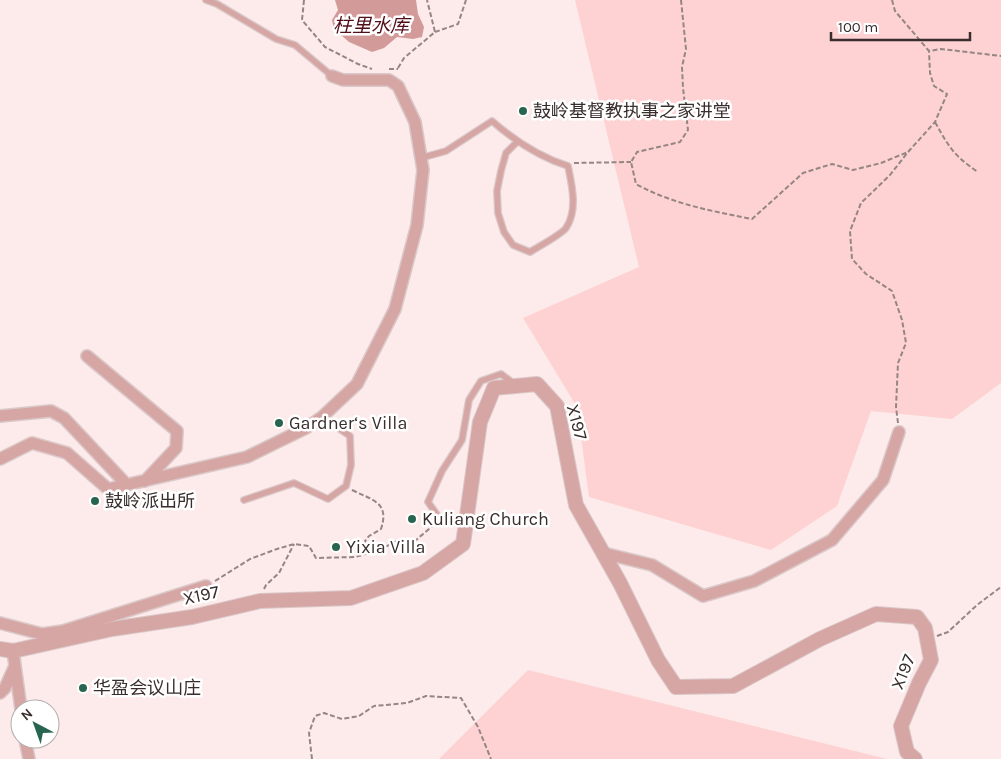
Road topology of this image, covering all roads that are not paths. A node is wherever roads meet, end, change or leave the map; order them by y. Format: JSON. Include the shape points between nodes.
{"nodes":[{"id":1,"x":206,"y":0,"type":"edge"},
{"id":2,"x":332,"y":76,"type":"joint"},
{"id":3,"x":517,"y":142,"type":"junction"},
{"id":4,"x":421,"y":158,"type":"junction"},
{"id":5,"x":87,"y":356,"type":"dead end"},
{"id":6,"x":517,"y":386,"type":"junction"},
{"id":7,"x":0,"y":416,"type":"edge"},
{"id":8,"x":322,"y":418,"type":"junction"},
{"id":9,"x":899,"y":432,"type":"road end"},
{"id":10,"x":0,"y":459,"type":"edge"},
{"id":11,"x":145,"y":481,"type":"junction"},
{"id":12,"x":127,"y":485,"type":"junction"},
{"id":13,"x":244,"y":500,"type":"dead end"},
{"id":14,"x":440,"y":519,"type":"road end"},
{"id":15,"x":603,"y":553,"type":"junction"},
{"id":16,"x":206,"y":586,"type":"road end"},
{"id":17,"x":0,"y":623,"type":"edge"},
{"id":18,"x":63,"y":631,"type":"junction"},
{"id":19,"x":41,"y":645,"type":"junction"},
{"id":20,"x":7,"y":650,"type":"edge"},
{"id":21,"x":15,"y":666,"type":"junction"},
{"id":22,"x":0,"y":693,"type":"edge"},
{"id":23,"x":19,"y":699,"type":"edge"},
{"id":24,"x":915,"y":759,"type":"edge"}],
"edges":[{"from":1,"to":2,"type":"lane","via":[[276,38],[296,45]]},
{"from":2,"to":4,"type":"street","via":[[343,80],[388,80],[398,86],[415,122]]},
{"from":3,"to":3,"type":"lane","via":[[568,166],[572,188],[573,210],[566,229],[530,252],[513,245],[504,232],[498,213],[496,191],[506,153]]},
{"from":3,"to":4,"type":"lane","via":[[492,122],[446,151]]},
{"from":4,"to":8,"type":"street","via":[[423,170],[417,225],[396,309],[357,384]]},
{"from":5,"to":11,"type":"street","via":[[177,431],[176,448]]},
{"from":6,"to":14,"type":"lane","via":[[501,374],[481,380],[469,400],[462,440],[442,471],[428,502]]},
{"from":6,"to":15,"type":"street","name":"X197","number":"X197","via":[[537,384],[556,406],[576,505]]},
{"from":6,"to":19,"type":"street","name":"X197","number":"X197","via":[[494,388],[480,422],[463,544],[423,573],[352,598],[260,601]]},
{"from":7,"to":12,"type":"street","via":[[51,411],[64,418]]},
{"from":8,"to":11,"type":"street","via":[[247,457]]},
{"from":8,"to":13,"type":"lane","via":[[350,436],[351,464],[346,486],[328,498],[294,483]]},
{"from":9,"to":15,"type":"street","via":[[883,480],[832,540],[754,581],[703,596],[652,565]]},
{"from":10,"to":12,"type":"street","via":[[32,443],[67,453],[108,489]]},
{"from":11,"to":12,"type":"street"},
{"from":15,"to":24,"type":"street","name":"X197","number":"X197","via":[[658,660],[676,687],[733,686],[820,639],[876,614],[917,617],[928,639],[931,660],[901,726],[907,752]]},
{"from":16,"to":18,"type":"street"},
{"from":17,"to":18,"type":"street","via":[[42,634]]},
{"from":18,"to":19,"type":"street"},
{"from":19,"to":20,"type":"street","name":"X197","number":"X197"},
{"from":20,"to":21,"type":"street"},
{"from":21,"to":22,"type":"street"},
{"from":21,"to":23,"type":"street"}]}
